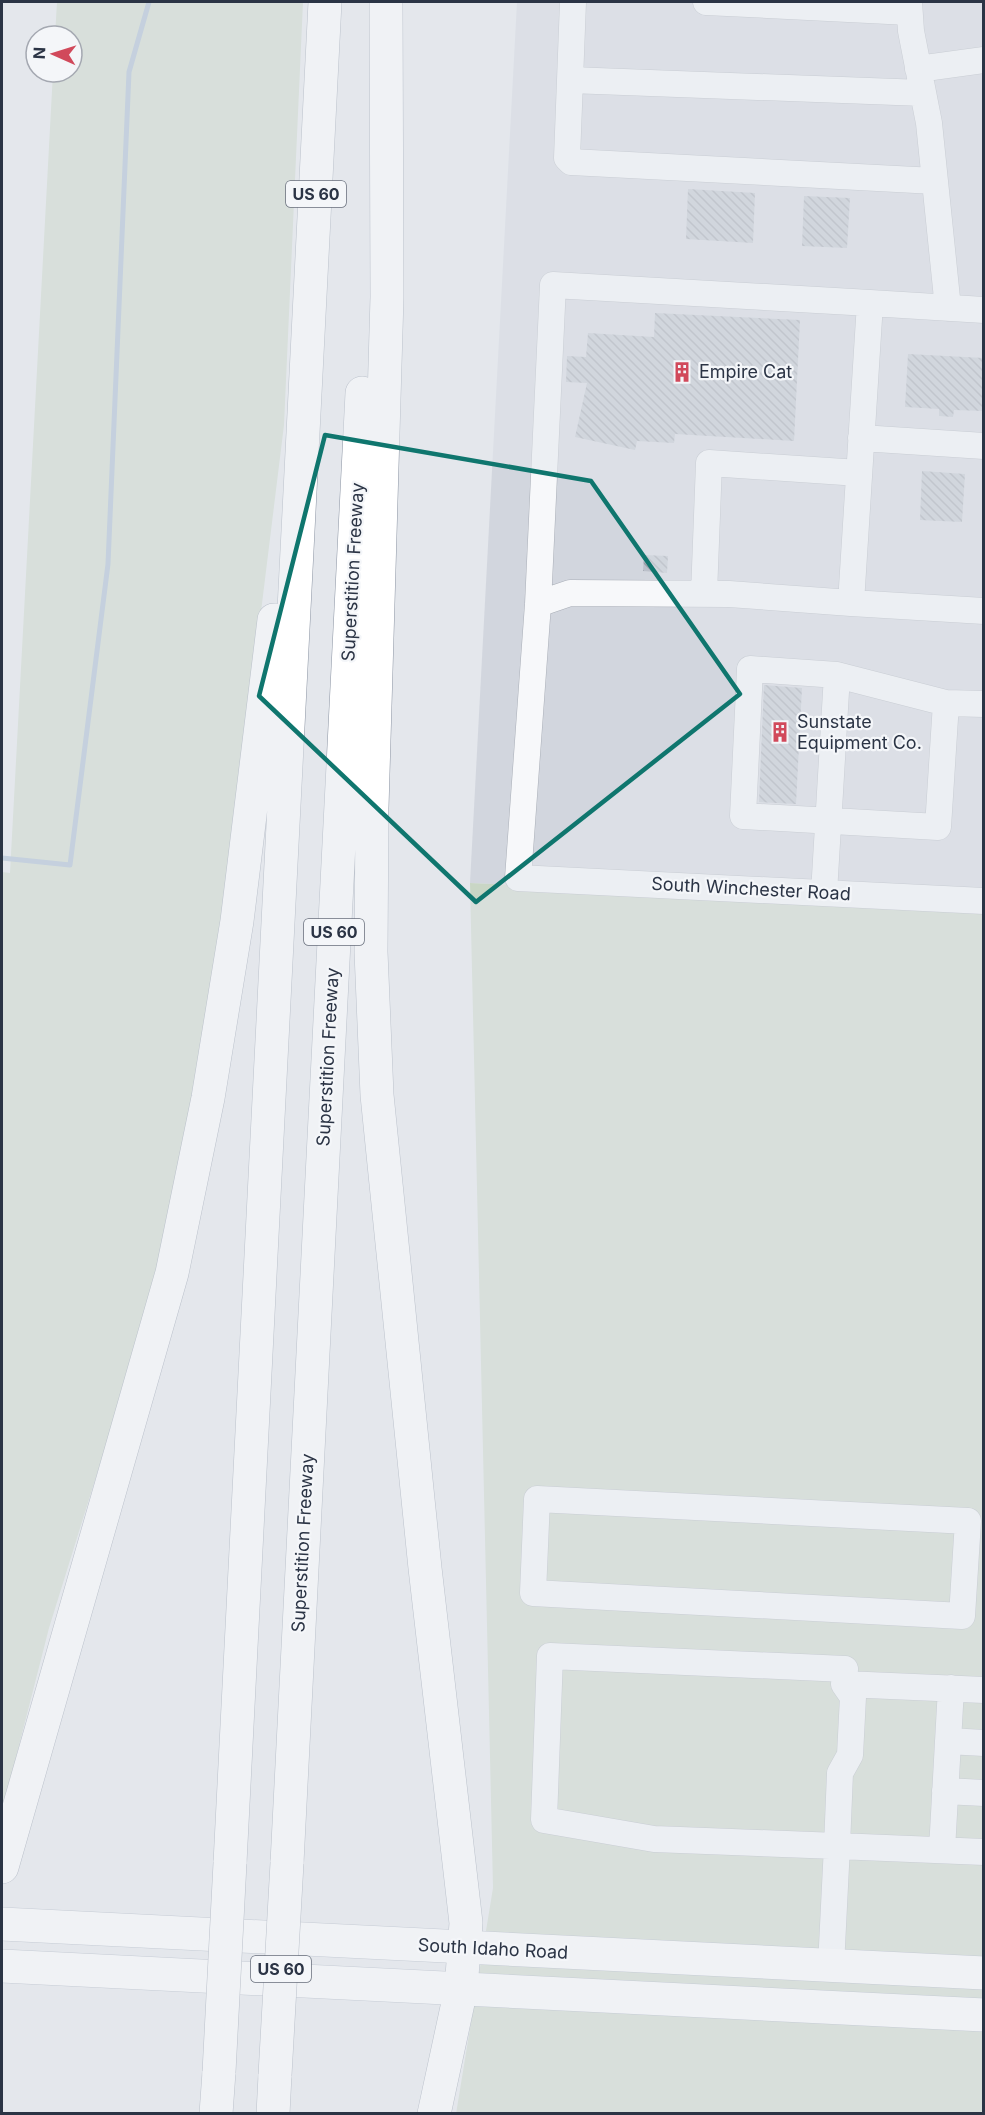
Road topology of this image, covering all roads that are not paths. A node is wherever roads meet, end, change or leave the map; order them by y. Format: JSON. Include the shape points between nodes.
{"nodes":[{"id":1,"x":325,"y":2,"type":"edge"},
{"id":2,"x":385,"y":2,"type":"edge"},
{"id":3,"x":573,"y":2,"type":"edge"},
{"id":4,"x":706,"y":2,"type":"edge"},
{"id":5,"x":909,"y":7,"type":"edge"},
{"id":6,"x":984,"y":60,"type":"edge"},
{"id":7,"x":570,"y":80,"type":"junction"},
{"id":8,"x":921,"y":81,"type":"junction"},
{"id":9,"x":935,"y":181,"type":"junction"},
{"id":10,"x":870,"y":303,"type":"junction"},
{"id":11,"x":948,"y":308,"type":"junction"},
{"id":12,"x":984,"y":310,"type":"edge"},
{"id":13,"x":306,"y":386,"type":"junction"},
{"id":14,"x":861,"y":438,"type":"junction"},
{"id":15,"x":984,"y":446,"type":"edge"},
{"id":16,"x":859,"y":472,"type":"junction"},
{"id":17,"x":705,"y":594,"type":"junction"},
{"id":18,"x":851,"y":603,"type":"junction"},
{"id":19,"x":538,"y":604,"type":"junction"},
{"id":20,"x":984,"y":611,"type":"edge"},
{"id":21,"x":837,"y":675,"type":"junction"},
{"id":22,"x":946,"y":703,"type":"junction"},
{"id":23,"x":984,"y":704,"type":"edge"},
{"id":24,"x":828,"y":821,"type":"junction"},
{"id":25,"x":824,"y":893,"type":"junction"},
{"id":26,"x":984,"y":901,"type":"edge"},
{"id":27,"x":976,"y":1522,"type":"edge"},
{"id":28,"x":844,"y":1684,"type":"junction"},
{"id":29,"x":951,"y":1688,"type":"junction"},
{"id":30,"x":984,"y":1690,"type":"edge"},
{"id":31,"x":948,"y":1741,"type":"junction"},
{"id":32,"x":984,"y":1743,"type":"edge"},
{"id":33,"x":945,"y":1791,"type":"junction"},
{"id":34,"x":984,"y":1793,"type":"edge"},
{"id":35,"x":837,"y":1846,"type":"junction"},
{"id":36,"x":942,"y":1850,"type":"junction"},
{"id":37,"x":984,"y":1852,"type":"edge"},
{"id":38,"x":2,"y":1867,"type":"edge"},
{"id":39,"x":2,"y":1924,"type":"edge"},
{"id":40,"x":464,"y":1947,"type":"junction"},
{"id":41,"x":2,"y":1966,"type":"edge"},
{"id":42,"x":831,"y":1966,"type":"junction"},
{"id":43,"x":984,"y":1974,"type":"edge"},
{"id":44,"x":461,"y":1989,"type":"junction"},
{"id":45,"x":984,"y":2014,"type":"edge"},
{"id":46,"x":216,"y":2114,"type":"edge"},
{"id":47,"x":273,"y":2114,"type":"edge"},
{"id":48,"x":434,"y":2114,"type":"edge"}],
"edges":[{"from":1,"to":13,"type":"main road","number":"US 60"},
{"from":2,"to":40,"type":"main road","via":[[387,297],[371,952],[377,1095],[466,1923]]},
{"from":2,"to":47,"type":"main road","name":"Superstition Freeway","number":"US 60","bridge":true},
{"from":3,"to":7,"type":"street"},
{"from":4,"to":5,"type":"street"},
{"from":5,"to":8,"type":"street"},
{"from":6,"to":8,"type":"street"},
{"from":7,"to":8,"type":"street"},
{"from":7,"to":9,"type":"street","via":[[567,158],[571,162]]},
{"from":8,"to":9,"type":"street"},
{"from":9,"to":11,"type":"street"},
{"from":10,"to":11,"type":"street"},
{"from":10,"to":14,"type":"street"},
{"from":10,"to":19,"type":"street","via":[[553,285]]},
{"from":11,"to":12,"type":"street"},
{"from":13,"to":38,"type":"main road","via":[[237,921],[206,1110],[172,1273]]},
{"from":13,"to":46,"type":"main road","number":"US 60","bridge":true},
{"from":14,"to":15,"type":"street"},
{"from":14,"to":16,"type":"street"},
{"from":16,"to":17,"type":"street","via":[[709,464]]},
{"from":16,"to":18,"type":"street"},
{"from":17,"to":18,"type":"street"},
{"from":17,"to":19,"type":"street","via":[[570,593]]},
{"from":18,"to":20,"type":"street"},
{"from":19,"to":25,"type":"street","name":"South Winchester Road","via":[[518,878]]},
{"from":21,"to":22,"type":"street"},
{"from":21,"to":24,"type":"street"},
{"from":21,"to":24,"type":"street","via":[[750,669],[743,816]]},
{"from":22,"to":23,"type":"street"},
{"from":22,"to":24,"type":"street","via":[[938,827]]},
{"from":24,"to":25,"type":"street"},
{"from":25,"to":26,"type":"street","name":"South Winchester Road"},
{"from":27,"to":27,"type":"street","via":[[537,1499],[533,1593],[962,1616]]},
{"from":28,"to":29,"type":"street"},
{"from":28,"to":35,"type":"street","via":[[854,1698],[850,1755],[840,1773]]},
{"from":28,"to":35,"type":"street","via":[[845,1669],[550,1656],[544,1820],[654,1839]]},
{"from":29,"to":30,"type":"street"},
{"from":29,"to":31,"type":"street"},
{"from":31,"to":32,"type":"street"},
{"from":31,"to":33,"type":"street"},
{"from":33,"to":34,"type":"street"},
{"from":33,"to":36,"type":"street"},
{"from":35,"to":36,"type":"street"},
{"from":35,"to":42,"type":"street"},
{"from":36,"to":37,"type":"street"},
{"from":39,"to":40,"type":"main road","name":"South Idaho Road"},
{"from":40,"to":42,"type":"main road","name":"South Idaho Road"},
{"from":40,"to":44,"type":"main road"},
{"from":41,"to":44,"type":"main road"},
{"from":42,"to":43,"type":"main road","name":"South Idaho Road"},
{"from":44,"to":45,"type":"main road"},
{"from":44,"to":48,"type":"main road"}]}
